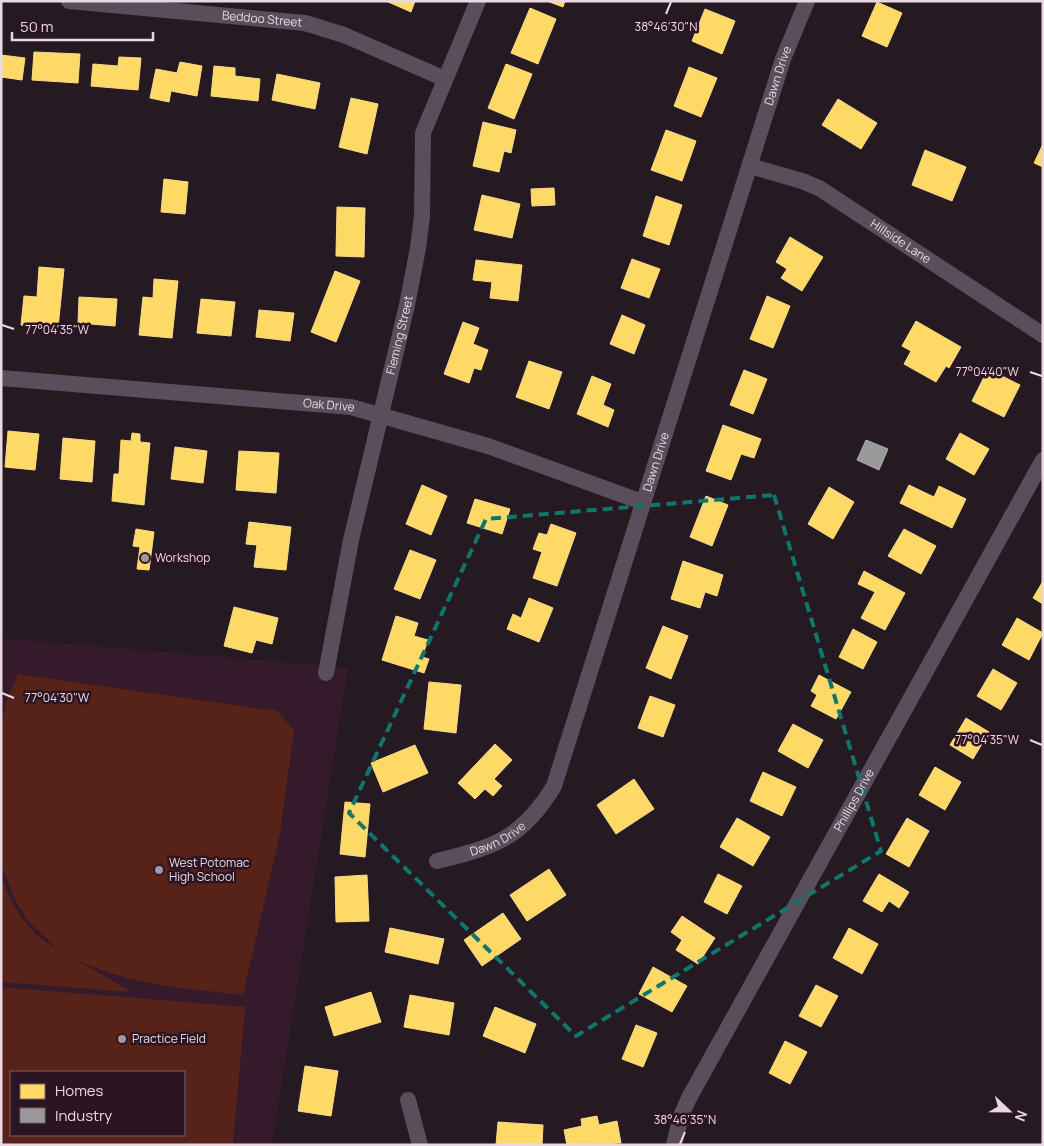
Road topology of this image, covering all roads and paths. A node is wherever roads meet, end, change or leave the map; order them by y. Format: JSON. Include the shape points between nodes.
{"nodes":[{"id":1,"x":69,"y":1,"type":"edge"},
{"id":2,"x":478,"y":1,"type":"edge"},
{"id":3,"x":807,"y":1,"type":"edge"},
{"id":4,"x":445,"y":78,"type":"junction"},
{"id":5,"x":750,"y":166,"type":"junction"},
{"id":6,"x":1043,"y":335,"type":"edge"},
{"id":7,"x":1,"y":378,"type":"edge"},
{"id":8,"x":380,"y":414,"type":"junction"},
{"id":9,"x":1043,"y":460,"type":"edge"},
{"id":10,"x":642,"y":502,"type":"junction"},
{"id":11,"x":326,"y":673,"type":"dead end"},
{"id":12,"x":437,"y":860,"type":"dead end"},
{"id":13,"x":408,"y":1100,"type":"dead end"},
{"id":14,"x":420,"y":1145,"type":"edge"},
{"id":15,"x":674,"y":1145,"type":"edge"}],
"edges":[{"from":1,"to":4,"type":"street","name":"Beddoo Street","via":[[305,24],[344,35]]},
{"from":2,"to":4,"type":"street","name":"Fleming Street"},
{"from":3,"to":5,"type":"street","name":"Dawn Drive","via":[[783,59]]},
{"from":4,"to":8,"type":"street","name":"Fleming Street","via":[[423,134],[422,216],[418,248]]},
{"from":5,"to":6,"type":"street","name":"Hillside Lane","via":[[819,188]]},
{"from":5,"to":10,"type":"street","name":"Dawn Drive"},
{"from":7,"to":8,"type":"street","name":"Oak Drive","via":[[352,407]]},
{"from":8,"to":10,"type":"street","name":"Oak Drive","via":[[488,446]]},
{"from":8,"to":11,"type":"street","name":"Fleming Street","via":[[351,540]]},
{"from":9,"to":15,"type":"street","name":"Phillips Drive","via":[[689,1098]]},
{"from":10,"to":12,"type":"street","name":"Dawn Drive","via":[[554,786],[537,812],[502,842]]},
{"from":13,"to":14,"type":"street"}]}
